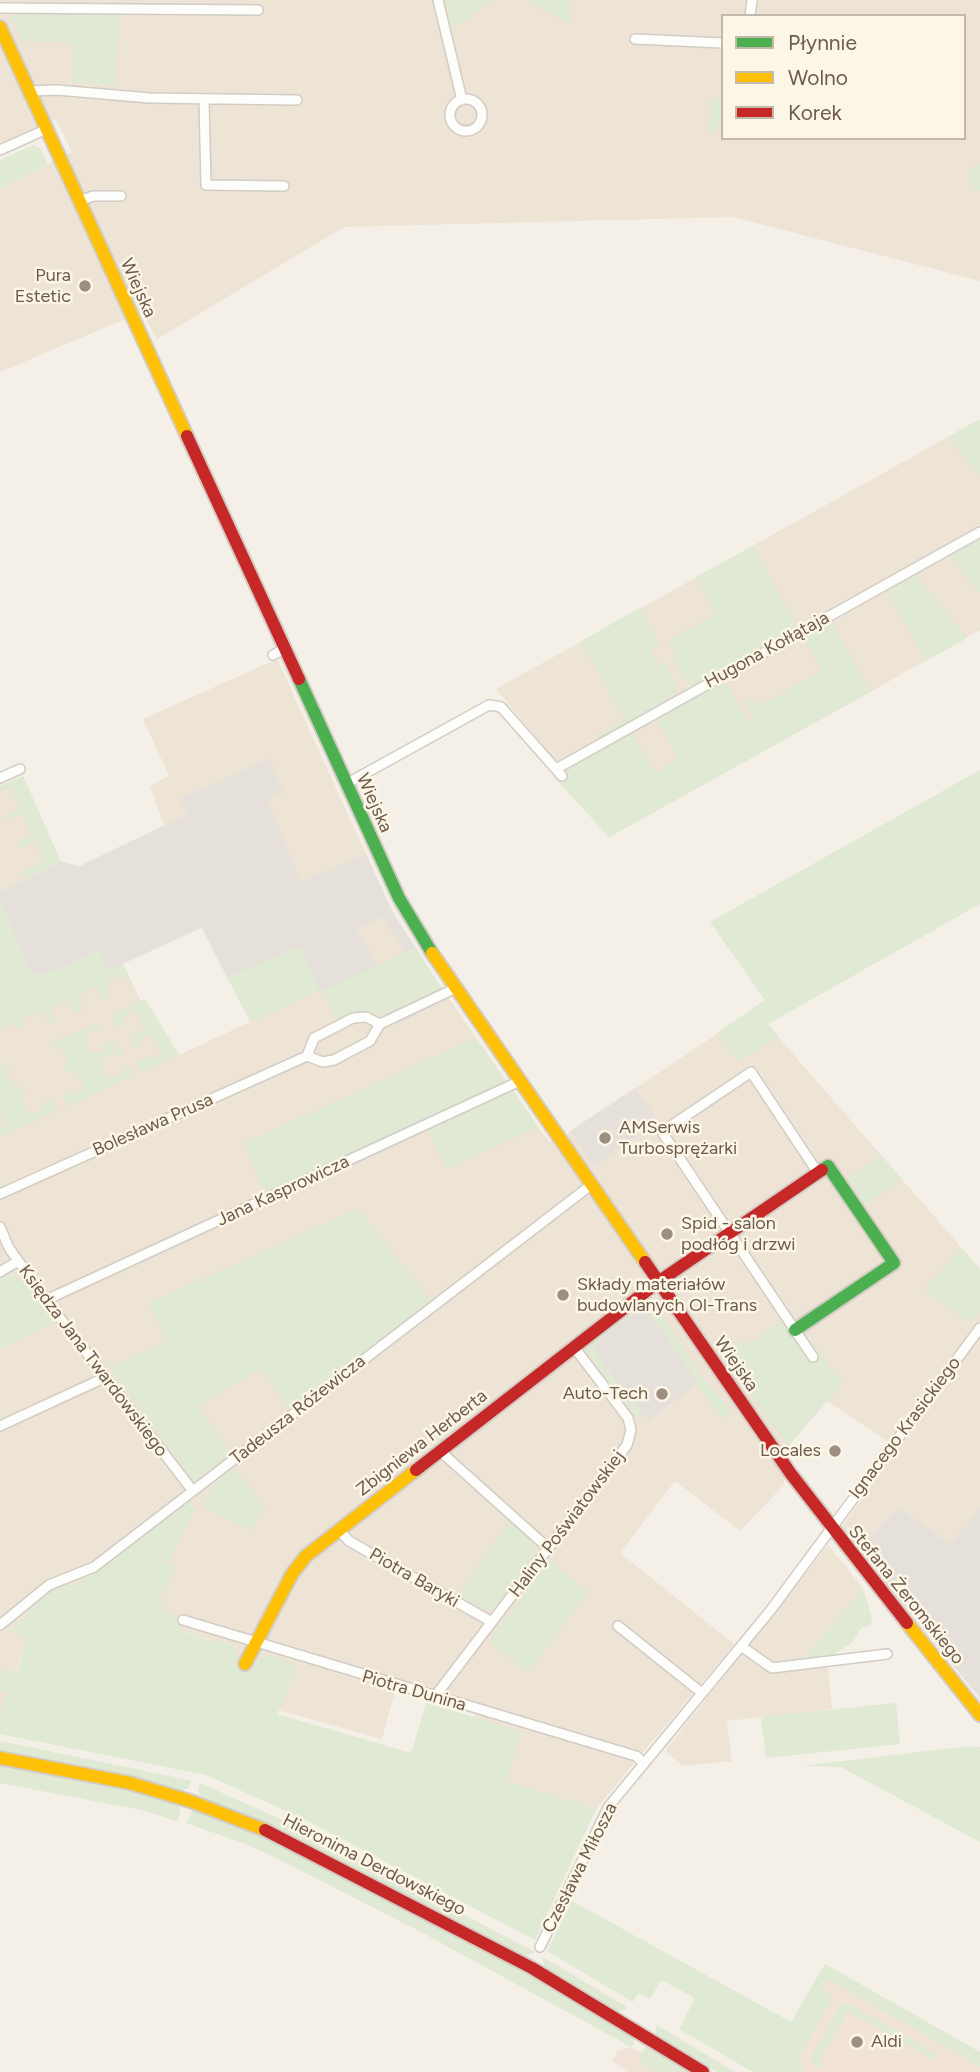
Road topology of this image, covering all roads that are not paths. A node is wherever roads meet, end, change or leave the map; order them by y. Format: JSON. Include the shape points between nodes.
{"nodes":[{"id":1,"x":438,"y":0,"type":"edge"},
{"id":2,"x":0,"y":8,"type":"edge"},
{"id":3,"x":258,"y":10,"type":"dead end"},
{"id":4,"x":0,"y":27,"type":"edge"},
{"id":5,"x":635,"y":39,"type":"dead end"},
{"id":6,"x":721,"y":43,"type":"edge"},
{"id":7,"x":29,"y":91,"type":"junction"},
{"id":8,"x":204,"y":100,"type":"junction"},
{"id":9,"x":297,"y":100,"type":"dead end"},
{"id":10,"x":462,"y":100,"type":"dead end"},
{"id":11,"x":47,"y":130,"type":"junction"},
{"id":12,"x":0,"y":150,"type":"edge"},
{"id":13,"x":284,"y":186,"type":"dead end"},
{"id":14,"x":121,"y":196,"type":"dead end"},
{"id":15,"x":79,"y":201,"type":"junction"},
{"id":16,"x":980,"y":532,"type":"edge"},
{"id":17,"x":20,"y":769,"type":"dead end"},
{"id":18,"x":0,"y":778,"type":"edge"},
{"id":19,"x":346,"y":784,"type":"junction"},
{"id":20,"x":456,"y":988,"type":"junction"},
{"id":21,"x":380,"y":1024,"type":"junction"},
{"id":22,"x":307,"y":1056,"type":"junction"},
{"id":23,"x":520,"y":1081,"type":"junction"},
{"id":24,"x":818,"y":1173,"type":"junction"},
{"id":25,"x":591,"y":1185,"type":"junction"},
{"id":26,"x":0,"y":1194,"type":"edge"},
{"id":27,"x":0,"y":1227,"type":"edge"},
{"id":28,"x":730,"y":1234,"type":"junction"},
{"id":29,"x":18,"y":1261,"type":"junction"},
{"id":30,"x":0,"y":1272,"type":"edge"},
{"id":31,"x":659,"y":1282,"type":"junction"},
{"id":32,"x":46,"y":1300,"type":"junction"},
{"id":33,"x":980,"y":1328,"type":"edge"},
{"id":34,"x":795,"y":1330,"type":"junction"},
{"id":35,"x":574,"y":1348,"type":"junction"},
{"id":36,"x":813,"y":1357,"type":"dead end"},
{"id":37,"x":104,"y":1378,"type":"junction"},
{"id":38,"x":0,"y":1426,"type":"edge"},
{"id":39,"x":440,"y":1451,"type":"junction"},
{"id":40,"x":193,"y":1491,"type":"junction"},
{"id":41,"x":338,"y":1529,"type":"junction"},
{"id":42,"x":831,"y":1529,"type":"junction"},
{"id":43,"x":548,"y":1548,"type":"junction"},
{"id":44,"x":183,"y":1620,"type":"dead end"},
{"id":45,"x":492,"y":1622,"type":"junction"},
{"id":46,"x":0,"y":1625,"type":"edge"},
{"id":47,"x":618,"y":1626,"type":"dead end"},
{"id":48,"x":255,"y":1642,"type":"junction"},
{"id":49,"x":741,"y":1646,"type":"junction"},
{"id":50,"x":887,"y":1654,"type":"dead end"},
{"id":51,"x":245,"y":1664,"type":"dead end"},
{"id":52,"x":702,"y":1693,"type":"junction"},
{"id":53,"x":436,"y":1695,"type":"junction"},
{"id":54,"x":980,"y":1715,"type":"edge"},
{"id":55,"x":0,"y":1758,"type":"edge"},
{"id":56,"x":644,"y":1763,"type":"junction"},
{"id":57,"x":540,"y":1947,"type":"dead end"},
{"id":58,"x":703,"y":2072,"type":"edge"}],
"edges":[{"from":1,"to":10,"type":"street"},
{"from":2,"to":3,"type":"street"},
{"from":4,"to":7,"type":"street","name":"Wiejska"},
{"from":5,"to":6,"type":"street"},
{"from":7,"to":8,"type":"street"},
{"from":7,"to":11,"type":"street","name":"Wiejska"},
{"from":8,"to":9,"type":"street"},
{"from":8,"to":13,"type":"street","via":[[206,185]]},
{"from":11,"to":12,"type":"street"},
{"from":11,"to":15,"type":"street","name":"Wiejska"},
{"from":14,"to":15,"type":"street"},
{"from":15,"to":19,"type":"street","name":"Wiejska","via":[[279,652]]},
{"from":16,"to":19,"type":"street","name":"Hugona Kołłątaja","via":[[559,772],[501,707],[489,705]]},
{"from":17,"to":18,"type":"street"},
{"from":19,"to":20,"type":"street","name":"Wiejska","via":[[399,898]]},
{"from":20,"to":21,"type":"street","name":"Bolesława Prusa"},
{"from":20,"to":23,"type":"street","name":"Wiejska"},
{"from":21,"to":22,"type":"street","name":"Bolesława Prusa","via":[[370,1041],[334,1060],[323,1062]]},
{"from":21,"to":22,"type":"street","name":"Bolesława Prusa","via":[[366,1017],[354,1018],[314,1038]]},
{"from":22,"to":26,"type":"street","name":"Bolesława Prusa"},
{"from":23,"to":25,"type":"street","name":"Wiejska"},
{"from":23,"to":32,"type":"street","name":"Jana Kasprowicza"},
{"from":24,"to":28,"type":"street","name":"Zbigniewa Herberta"},
{"from":24,"to":28,"type":"street","via":[[751,1072],[662,1132]]},
{"from":24,"to":34,"type":"street","via":[[828,1166],[894,1263]]},
{"from":25,"to":31,"type":"street","name":"Wiejska"},
{"from":25,"to":40,"type":"street","name":"Tadeusza Różewicza"},
{"from":27,"to":29,"type":"street","name":"Księdza Jana Twardowskiego"},
{"from":28,"to":31,"type":"street","name":"Zbigniewa Herberta"},
{"from":28,"to":34,"type":"street"},
{"from":29,"to":30,"type":"street"},
{"from":29,"to":32,"type":"street","name":"Księdza Jana Twardowskiego"},
{"from":31,"to":35,"type":"street","name":"Zbigniewa Herberta"},
{"from":31,"to":42,"type":"street","name":"Wiejska"},
{"from":32,"to":37,"type":"street","name":"Księdza Jana Twardowskiego"},
{"from":33,"to":42,"type":"street","name":"Ignacego Krasickiego"},
{"from":34,"to":36,"type":"street"},
{"from":35,"to":39,"type":"street","name":"Zbigniewa Herberta"},
{"from":35,"to":43,"type":"street","name":"Haliny Poświatowskiej","via":[[623,1411],[631,1430],[623,1453]]},
{"from":37,"to":38,"type":"street"},
{"from":37,"to":40,"type":"street","name":"Księdza Jana Twardowskiego"},
{"from":39,"to":41,"type":"street","name":"Zbigniewa Herberta"},
{"from":39,"to":43,"type":"street"},
{"from":40,"to":46,"type":"street","name":"Tadeusza Różewicza","via":[[94,1567],[49,1585]]},
{"from":41,"to":45,"type":"street","name":"Piotra Baryki","via":[[349,1541]]},
{"from":41,"to":48,"type":"street","name":"Zbigniewa Herberta","via":[[299,1564]]},
{"from":42,"to":49,"type":"street","name":"Czesława Miłosza"},
{"from":42,"to":54,"type":"street","name":"Stefana Żeromskiego"},
{"from":43,"to":45,"type":"street","name":"Haliny Poświatowskiej"},
{"from":44,"to":48,"type":"street","name":"Piotra Dunina"},
{"from":45,"to":53,"type":"street","name":"Haliny Poświatowskiej"},
{"from":47,"to":52,"type":"street"},
{"from":48,"to":51,"type":"street","name":"Zbigniewa Herberta"},
{"from":48,"to":53,"type":"street","name":"Piotra Dunina"},
{"from":49,"to":50,"type":"street","via":[[772,1668]]},
{"from":49,"to":52,"type":"street","name":"Czesława Miłosza"},
{"from":52,"to":56,"type":"street","name":"Czesława Miłosza"},
{"from":53,"to":56,"type":"street","name":"Piotra Dunina","via":[[636,1756]]},
{"from":55,"to":58,"type":"street","name":"Hieronima Derdowskiego","via":[[130,1783],[262,1828],[513,1957]]},
{"from":56,"to":57,"type":"street","name":"Czesława Miłosza","via":[[609,1806]]}]}
